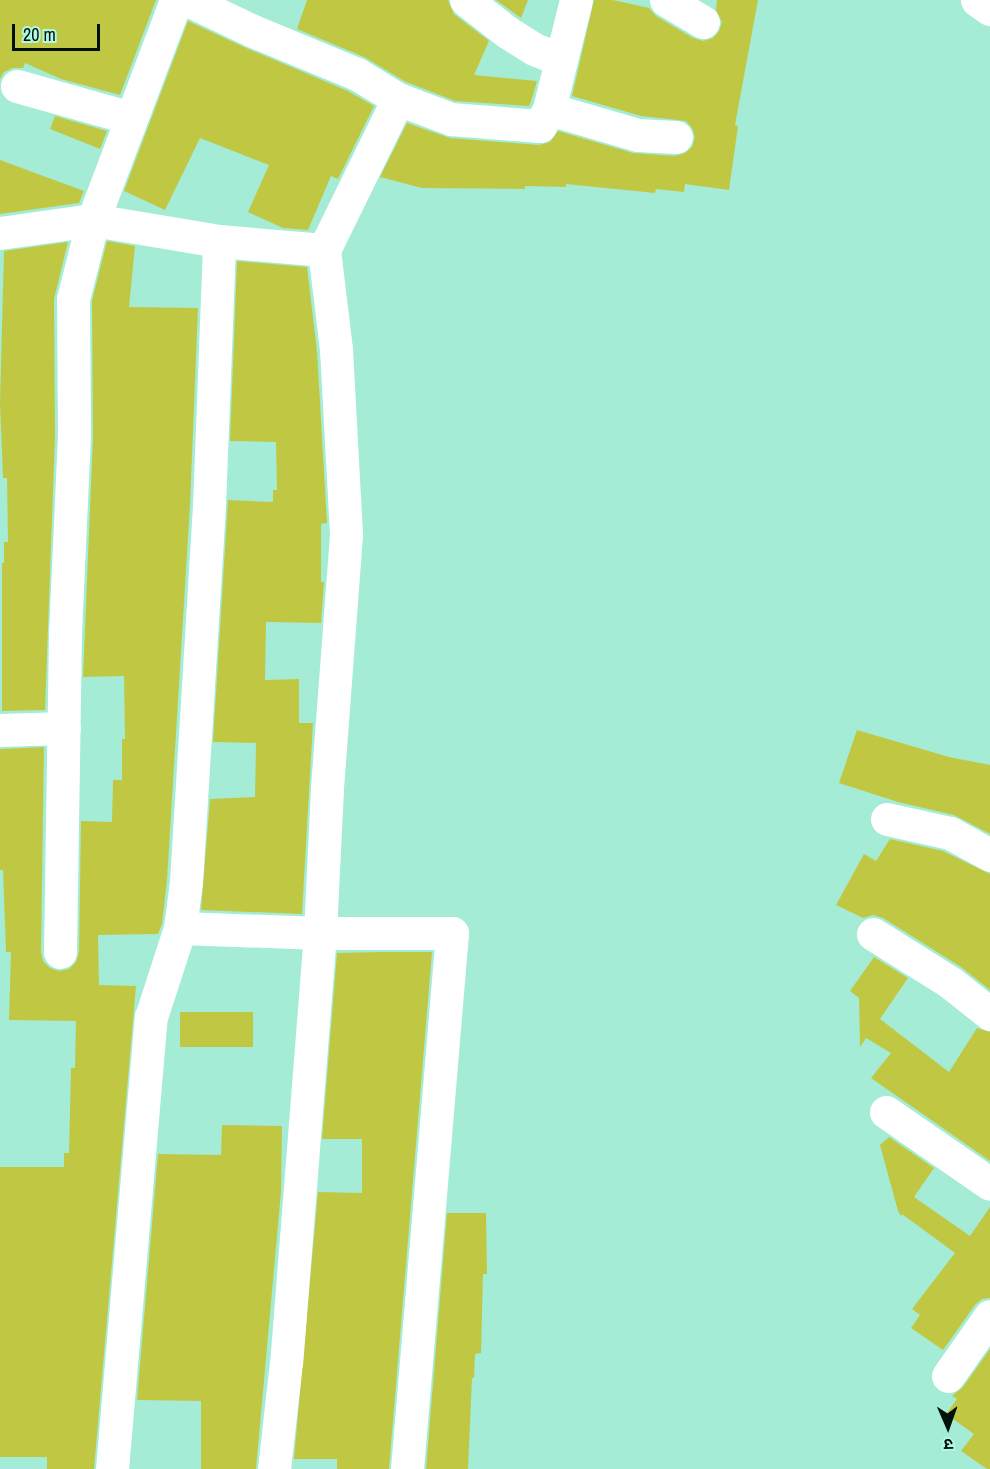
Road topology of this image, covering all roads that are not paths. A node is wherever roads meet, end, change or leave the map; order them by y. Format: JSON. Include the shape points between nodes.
{"nodes":[{"id":1,"x":176,"y":0,"type":"edge"},
{"id":2,"x":188,"y":0,"type":"edge"},
{"id":3,"x":466,"y":0,"type":"edge"},
{"id":4,"x":576,"y":0,"type":"edge"},
{"id":5,"x":666,"y":0,"type":"edge"},
{"id":6,"x":977,"y":0,"type":"edge"},
{"id":7,"x":990,"y":9,"type":"edge"},
{"id":8,"x":703,"y":22,"type":"dead end"},
{"id":9,"x":561,"y":60,"type":"junction"},
{"id":10,"x":17,"y":86,"type":"dead end"},
{"id":11,"x":398,"y":99,"type":"junction"},
{"id":12,"x":549,"y":109,"type":"junction"},
{"id":13,"x":132,"y":118,"type":"junction"},
{"id":14,"x":676,"y":137,"type":"dead end"},
{"id":15,"x":93,"y":220,"type":"junction"},
{"id":16,"x":0,"y":233,"type":"edge"},
{"id":17,"x":219,"y":241,"type":"junction"},
{"id":18,"x":324,"y":250,"type":"junction"},
{"id":19,"x":64,"y":728,"type":"junction"},
{"id":20,"x":0,"y":730,"type":"edge"},
{"id":21,"x":887,"y":819,"type":"dead end"},
{"id":22,"x":990,"y":855,"type":"edge"},
{"id":23,"x":180,"y":928,"type":"junction"},
{"id":24,"x":320,"y":933,"type":"junction"},
{"id":25,"x":873,"y":934,"type":"dead end"},
{"id":26,"x":60,"y":952,"type":"dead end"},
{"id":27,"x":990,"y":1014,"type":"edge"},
{"id":28,"x":886,"y":1112,"type":"dead end"},
{"id":29,"x":990,"y":1184,"type":"edge"},
{"id":30,"x":990,"y":1316,"type":"edge"},
{"id":31,"x":948,"y":1376,"type":"dead end"},
{"id":32,"x":112,"y":1469,"type":"edge"},
{"id":33,"x":274,"y":1469,"type":"edge"},
{"id":34,"x":407,"y":1469,"type":"edge"}],
"edges":[{"from":1,"to":13,"type":"street"},
{"from":2,"to":11,"type":"street","via":[[357,74]]},
{"from":3,"to":9,"type":"street","via":[[507,32]]},
{"from":4,"to":9,"type":"street"},
{"from":5,"to":8,"type":"street"},
{"from":6,"to":7,"type":"street"},
{"from":9,"to":12,"type":"street"},
{"from":10,"to":13,"type":"street"},
{"from":11,"to":12,"type":"street","via":[[452,119],[540,126]]},
{"from":11,"to":18,"type":"street"},
{"from":12,"to":14,"type":"street","via":[[638,135]]},
{"from":13,"to":15,"type":"street"},
{"from":15,"to":16,"type":"street"},
{"from":15,"to":17,"type":"street"},
{"from":15,"to":19,"type":"street","via":[[73,299],[74,436]]},
{"from":17,"to":18,"type":"street"},
{"from":17,"to":23,"type":"street","via":[[208,518]]},
{"from":18,"to":24,"type":"street","via":[[336,350],[346,535]]},
{"from":19,"to":20,"type":"street"},
{"from":19,"to":26,"type":"street"},
{"from":21,"to":22,"type":"street","via":[[950,833]]},
{"from":23,"to":24,"type":"street"},
{"from":23,"to":32,"type":"street","via":[[152,1017]]},
{"from":24,"to":33,"type":"street"},
{"from":24,"to":34,"type":"street","via":[[452,933]]},
{"from":25,"to":27,"type":"street","via":[[951,983]]},
{"from":28,"to":29,"type":"street"},
{"from":30,"to":31,"type":"street"}]}
